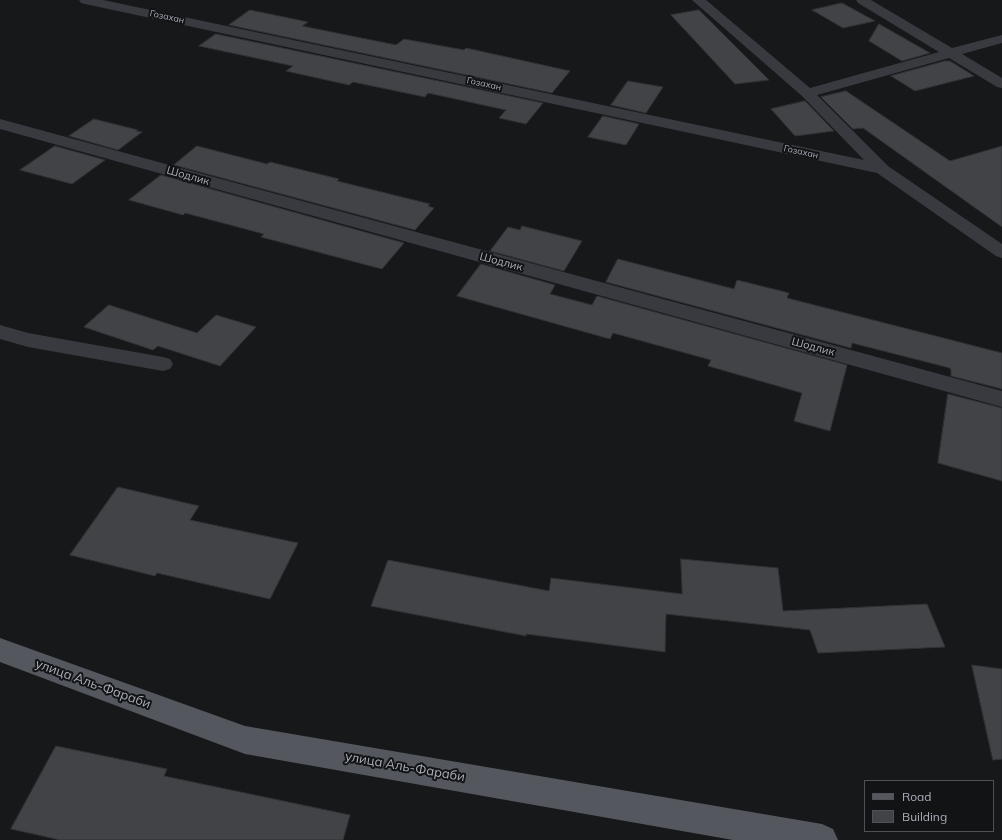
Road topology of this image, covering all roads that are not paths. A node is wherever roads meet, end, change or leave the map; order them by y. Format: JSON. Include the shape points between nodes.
{"nodes":[{"id":1,"x":85,"y":0,"type":"edge"},
{"id":2,"x":698,"y":0,"type":"edge"},
{"id":3,"x":862,"y":0,"type":"edge"},
{"id":4,"x":1002,"y":39,"type":"edge"},
{"id":5,"x":950,"y":54,"type":"junction"},
{"id":6,"x":1002,"y":84,"type":"edge"},
{"id":7,"x":807,"y":93,"type":"junction"},
{"id":8,"x":0,"y":124,"type":"edge"},
{"id":9,"x":882,"y":169,"type":"junction"},
{"id":10,"x":1002,"y":252,"type":"edge"},
{"id":11,"x":0,"y":332,"type":"edge"},
{"id":12,"x":163,"y":364,"type":"dead end"},
{"id":13,"x":1002,"y":399,"type":"edge"},
{"id":14,"x":0,"y":650,"type":"edge"},
{"id":15,"x":822,"y":840,"type":"edge"}],
"edges":[{"from":1,"to":9,"type":"street","name":"Гозахан"},
{"from":2,"to":7,"type":"street"},
{"from":3,"to":5,"type":"street"},
{"from":4,"to":5,"type":"street"},
{"from":5,"to":6,"type":"street"},
{"from":5,"to":7,"type":"street"},
{"from":7,"to":9,"type":"street"},
{"from":8,"to":13,"type":"street","name":"Шодлик"},
{"from":9,"to":10,"type":"street"},
{"from":11,"to":12,"type":"street","via":[[28,340]]},
{"from":14,"to":15,"type":"main road","name":"улица Аль-Фараби","via":[[245,740]]}]}
